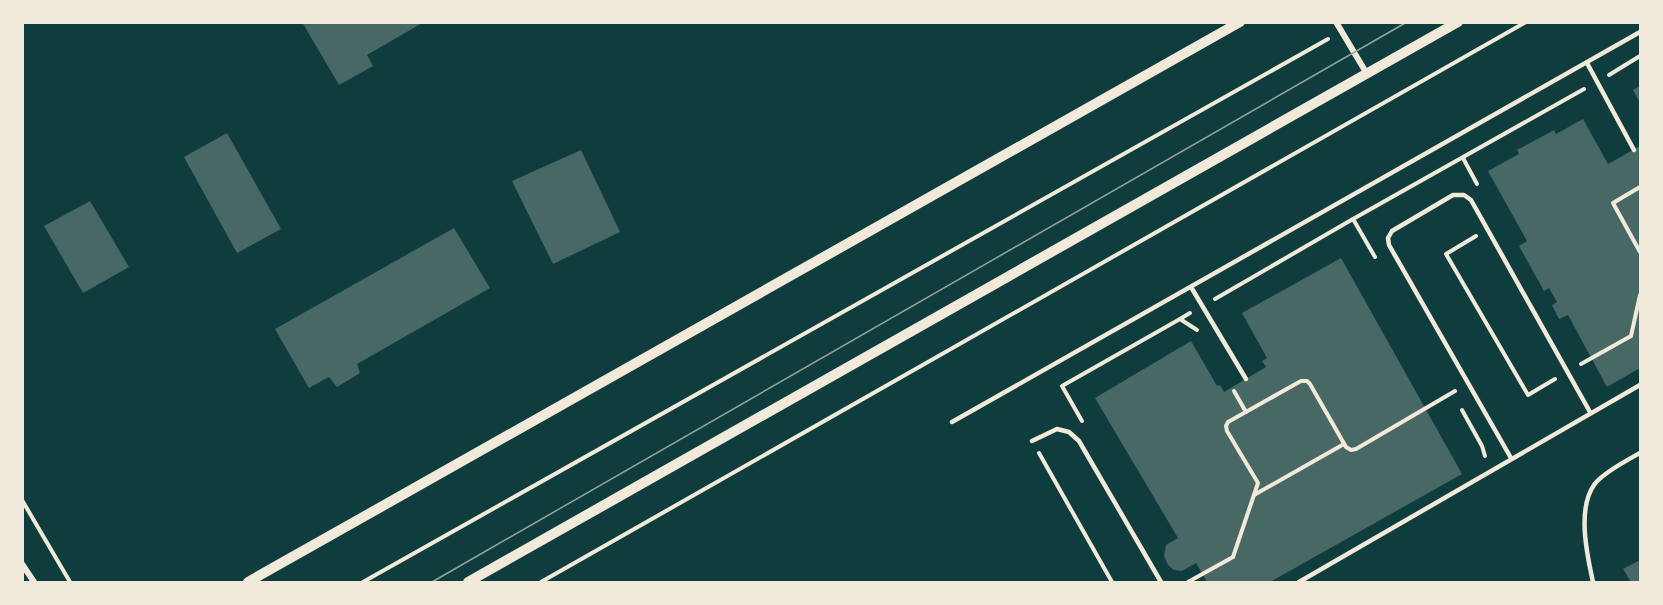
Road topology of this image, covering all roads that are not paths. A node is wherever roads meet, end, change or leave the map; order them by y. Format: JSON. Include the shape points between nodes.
{"nodes":[{"id":1,"x":1240,"y":22,"type":"edge"},
{"id":2,"x":1336,"y":22,"type":"edge"},
{"id":3,"x":1458,"y":22,"type":"edge"},
{"id":4,"x":1641,"y":32,"type":"edge"},
{"id":5,"x":1587,"y":63,"type":"junction"},
{"id":6,"x":1366,"y":74,"type":"junction"},
{"id":7,"x":1634,"y":150,"type":"dead end"},
{"id":8,"x":1191,"y":287,"type":"junction"},
{"id":9,"x":1246,"y":379,"type":"dead end"},
{"id":10,"x":1641,"y":384,"type":"edge"},
{"id":11,"x":1590,"y":412,"type":"junction"},
{"id":12,"x":952,"y":422,"type":"dead end"},
{"id":13,"x":1032,"y":441,"type":"road end"},
{"id":14,"x":1641,"y":453,"type":"edge"},
{"id":15,"x":1511,"y":458,"type":"junction"},
{"id":16,"x":22,"y":564,"type":"edge"},
{"id":17,"x":34,"y":582,"type":"edge"},
{"id":18,"x":248,"y":582,"type":"edge"},
{"id":19,"x":468,"y":582,"type":"edge"},
{"id":20,"x":1161,"y":582,"type":"edge"},
{"id":21,"x":1299,"y":582,"type":"edge"},
{"id":22,"x":1593,"y":582,"type":"edge"}],
"edges":[{"from":1,"to":18,"type":"street"},
{"from":2,"to":6,"type":"street"},
{"from":3,"to":6,"type":"street"},
{"from":4,"to":5,"type":"lane"},
{"from":5,"to":7,"type":"lane"},
{"from":5,"to":8,"type":"lane"},
{"from":6,"to":19,"type":"street"},
{"from":8,"to":9,"type":"lane"},
{"from":8,"to":12,"type":"lane"},
{"from":10,"to":11,"type":"lane"},
{"from":11,"to":15,"type":"lane"},
{"from":11,"to":15,"type":"lane","via":[[1471,200],[1453,195],[1392,231],[1389,245]]},
{"from":13,"to":20,"type":"lane","via":[[1057,429],[1069,432],[1079,441]]},
{"from":14,"to":22,"type":"lane","via":[[1594,484],[1585,507],[1586,548]]},
{"from":15,"to":21,"type":"lane"},
{"from":16,"to":17,"type":"street"}]}
